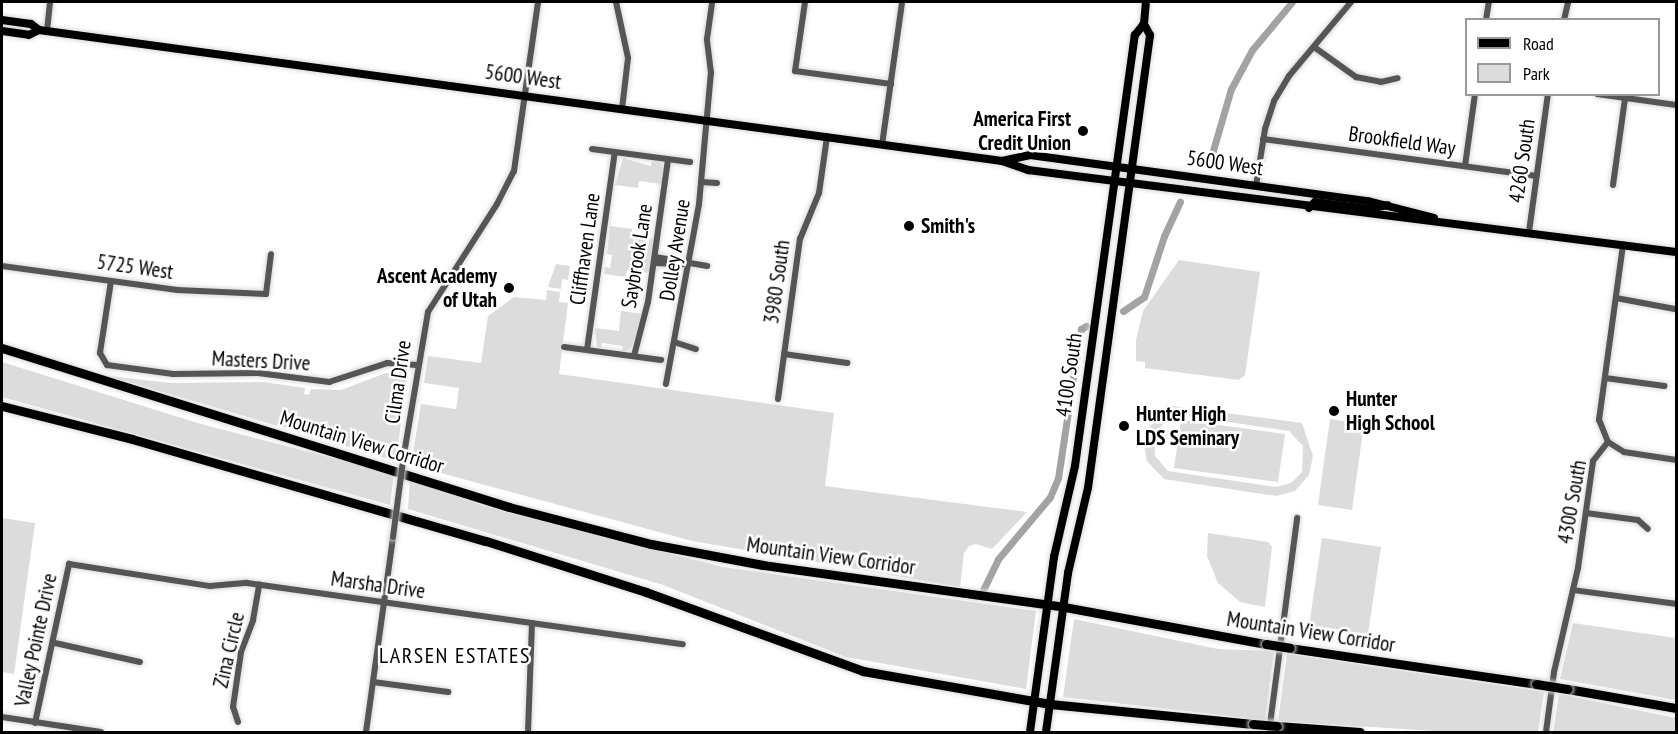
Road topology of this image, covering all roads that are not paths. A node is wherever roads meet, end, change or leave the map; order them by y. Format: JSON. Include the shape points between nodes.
{"nodes":[{"id":1,"x":50,"y":2,"type":"edge"},
{"id":2,"x":538,"y":2,"type":"edge"},
{"id":3,"x":616,"y":2,"type":"edge"},
{"id":4,"x":712,"y":2,"type":"edge"},
{"id":5,"x":805,"y":2,"type":"edge"},
{"id":6,"x":902,"y":2,"type":"edge"},
{"id":7,"x":1146,"y":2,"type":"edge"},
{"id":8,"x":1351,"y":2,"type":"edge"},
{"id":9,"x":1489,"y":2,"type":"edge"},
{"id":10,"x":1568,"y":2,"type":"edge"},
{"id":11,"x":1486,"y":18,"type":"edge"},
{"id":12,"x":1564,"y":18,"type":"edge"},
{"id":13,"x":2,"y":20,"type":"edge"},
{"id":14,"x":1144,"y":24,"type":"junction"},
{"id":15,"x":2,"y":31,"type":"edge"},
{"id":16,"x":43,"y":31,"type":"junction"},
{"id":17,"x":1314,"y":46,"type":"junction"},
{"id":18,"x":1398,"y":78,"type":"dead end"},
{"id":19,"x":891,"y":84,"type":"junction"},
{"id":20,"x":525,"y":96,"type":"junction"},
{"id":21,"x":1475,"y":96,"type":"edge"},
{"id":22,"x":1548,"y":96,"type":"edge"},
{"id":23,"x":1611,"y":96,"type":"edge"},
{"id":24,"x":1625,"y":98,"type":"junction"},
{"id":25,"x":1677,"y":105,"type":"edge"},
{"id":26,"x":622,"y":109,"type":"junction"},
{"id":27,"x":705,"y":120,"type":"junction"},
{"id":28,"x":827,"y":137,"type":"junction"},
{"id":29,"x":1263,"y":139,"type":"junction"},
{"id":30,"x":882,"y":145,"type":"junction"},
{"id":31,"x":592,"y":149,"type":"dead end"},
{"id":32,"x":615,"y":152,"type":"junction"},
{"id":33,"x":668,"y":159,"type":"junction"},
{"id":34,"x":1002,"y":161,"type":"junction"},
{"id":35,"x":690,"y":162,"type":"dead end"},
{"id":36,"x":1465,"y":166,"type":"junction"},
{"id":37,"x":1116,"y":167,"type":"junction"},
{"id":38,"x":1131,"y":169,"type":"junction"},
{"id":39,"x":1537,"y":176,"type":"junction"},
{"id":40,"x":700,"y":182,"type":"junction"},
{"id":41,"x":1114,"y":182,"type":"junction"},
{"id":42,"x":717,"y":183,"type":"dead end"},
{"id":43,"x":1129,"y":183,"type":"junction"},
{"id":44,"x":1613,"y":185,"type":"dead end"},
{"id":45,"x":1256,"y":186,"type":"junction"},
{"id":46,"x":1389,"y":204,"type":"junction"},
{"id":47,"x":1309,"y":208,"type":"junction"},
{"id":48,"x":1442,"y":220,"type":"junction"},
{"id":49,"x":1529,"y":232,"type":"junction"},
{"id":50,"x":1623,"y":245,"type":"junction"},
{"id":51,"x":1677,"y":252,"type":"edge"},
{"id":52,"x":271,"y":254,"type":"dead end"},
{"id":53,"x":654,"y":260,"type":"junction"},
{"id":54,"x":688,"y":264,"type":"junction"},
{"id":55,"x":2,"y":266,"type":"edge"},
{"id":56,"x":707,"y":266,"type":"dead end"},
{"id":57,"x":111,"y":281,"type":"junction"},
{"id":58,"x":1616,"y":298,"type":"junction"},
{"id":59,"x":1675,"y":309,"type":"dead end"},
{"id":60,"x":674,"y":342,"type":"junction"},
{"id":61,"x":564,"y":346,"type":"dead end"},
{"id":62,"x":2,"y":348,"type":"edge"},
{"id":63,"x":696,"y":349,"type":"dead end"},
{"id":64,"x":587,"y":350,"type":"junction"},
{"id":65,"x":784,"y":354,"type":"junction"},
{"id":66,"x":634,"y":356,"type":"junction"},
{"id":67,"x":661,"y":360,"type":"dead end"},
{"id":68,"x":847,"y":363,"type":"dead end"},
{"id":69,"x":417,"y":365,"type":"junction"},
{"id":70,"x":1605,"y":378,"type":"junction"},
{"id":71,"x":666,"y":384,"type":"dead end"},
{"id":72,"x":1664,"y":386,"type":"dead end"},
{"id":73,"x":778,"y":399,"type":"dead end"},
{"id":74,"x":2,"y":406,"type":"edge"},
{"id":75,"x":1608,"y":442,"type":"junction"},
{"id":76,"x":1677,"y":460,"type":"edge"},
{"id":77,"x":1586,"y":513,"type":"junction"},
{"id":78,"x":1297,"y":518,"type":"dead end"},
{"id":79,"x":1648,"y":529,"type":"dead end"},
{"id":80,"x":69,"y":564,"type":"joint"},
{"id":81,"x":259,"y":585,"type":"junction"},
{"id":82,"x":1573,"y":590,"type":"junction"},
{"id":83,"x":384,"y":603,"type":"junction"},
{"id":84,"x":1047,"y":604,"type":"junction"},
{"id":85,"x":1677,"y":604,"type":"edge"},
{"id":86,"x":1064,"y":607,"type":"junction"},
{"id":87,"x":532,"y":623,"type":"junction"},
{"id":88,"x":55,"y":643,"type":"junction"},
{"id":89,"x":683,"y":644,"type":"dead end"},
{"id":90,"x":140,"y":662,"type":"dead end"},
{"id":91,"x":373,"y":682,"type":"junction"},
{"id":92,"x":448,"y":692,"type":"dead end"},
{"id":93,"x":1034,"y":702,"type":"junction"},
{"id":94,"x":1050,"y":704,"type":"junction"},
{"id":95,"x":1677,"y":708,"type":"edge"},
{"id":96,"x":2,"y":717,"type":"edge"},
{"id":97,"x":238,"y":722,"type":"dead end"},
{"id":98,"x":35,"y":723,"type":"junction"},
{"id":99,"x":1273,"y":729,"type":"edge"},
{"id":100,"x":101,"y":732,"type":"edge"},
{"id":101,"x":366,"y":732,"type":"edge"},
{"id":102,"x":528,"y":732,"type":"edge"},
{"id":103,"x":1030,"y":732,"type":"edge"},
{"id":104,"x":1046,"y":732,"type":"edge"},
{"id":105,"x":1360,"y":732,"type":"edge"},
{"id":106,"x":1546,"y":732,"type":"edge"}],
"edges":[{"from":1,"to":16,"type":"street"},
{"from":2,"to":20,"type":"street","name":"Cilma Drive"},
{"from":3,"to":26,"type":"street","via":[[628,58]]},
{"from":4,"to":27,"type":"street","name":"Dolley Avenue","via":[[707,39],[711,73]]},
{"from":5,"to":19,"type":"street","via":[[795,71]]},
{"from":6,"to":19,"type":"street"},
{"from":7,"to":14,"type":"main road","name":"4100 South"},
{"from":8,"to":17,"type":"street"},
{"from":9,"to":11,"type":"street"},
{"from":10,"to":12,"type":"street"},
{"from":13,"to":16,"type":"main road","name":"5600 West","via":[[31,24]]},
{"from":14,"to":37,"type":"main road","name":"4100 South","via":[[1135,35]]},
{"from":14,"to":38,"type":"main road","name":"4100 South","via":[[1150,35]]},
{"from":15,"to":16,"type":"main road","name":"5600 West","via":[[29,35]]},
{"from":16,"to":20,"type":"main road","name":"5600 West"},
{"from":17,"to":18,"type":"street","via":[[1342,69],[1362,79],[1381,82]]},
{"from":17,"to":29,"type":"street","via":[[1279,92]]},
{"from":19,"to":30,"type":"street"},
{"from":20,"to":26,"type":"main road","name":"5600 West"},
{"from":20,"to":69,"type":"street","name":"Cilma Drive","via":[[512,176],[431,303]]},
{"from":21,"to":36,"type":"street"},
{"from":22,"to":39,"type":"street","name":"4260 South"},
{"from":23,"to":24,"type":"street"},
{"from":24,"to":25,"type":"street"},
{"from":24,"to":44,"type":"street"},
{"from":26,"to":27,"type":"main road","name":"5600 West"},
{"from":27,"to":28,"type":"main road","name":"5600 West"},
{"from":27,"to":40,"type":"street","name":"Dolley Avenue"},
{"from":28,"to":30,"type":"main road","name":"5600 West"},
{"from":28,"to":65,"type":"street","name":"3980 South","via":[[819,193],[800,239]]},
{"from":29,"to":36,"type":"street","name":"Brookfield Way"},
{"from":29,"to":45,"type":"street"},
{"from":30,"to":34,"type":"main road","name":"5600 West"},
{"from":31,"to":32,"type":"street"},
{"from":32,"to":33,"type":"street"},
{"from":32,"to":64,"type":"street","name":"Cliffhaven Lane"},
{"from":33,"to":35,"type":"street"},
{"from":33,"to":53,"type":"street","name":"Saybrook Lane"},
{"from":34,"to":37,"type":"main road","name":"5600 West","via":[[1030,155]]},
{"from":34,"to":41,"type":"main road","name":"5600 West","via":[[1028,170]]},
{"from":36,"to":39,"type":"street","name":"Brookfield Way"},
{"from":37,"to":38,"type":"main road","name":"5600 West"},
{"from":37,"to":41,"type":"main road","name":"4100 South"},
{"from":38,"to":43,"type":"main road","name":"4100 South"},
{"from":38,"to":45,"type":"main road","name":"5600 West"},
{"from":39,"to":49,"type":"street","name":"4260 South"},
{"from":40,"to":42,"type":"street"},
{"from":40,"to":54,"type":"street","name":"Dolley Avenue"},
{"from":41,"to":43,"type":"main road","name":"5600 West"},
{"from":41,"to":84,"type":"main road","name":"4100 South","via":[[1075,466]]},
{"from":43,"to":47,"type":"main road","name":"5600 West"},
{"from":43,"to":86,"type":"main road","name":"4100 South","via":[[1088,488]]},
{"from":45,"to":46,"type":"main road","name":"5600 West"},
{"from":46,"to":47,"type":"main road","via":[[1368,209],[1315,202]]},
{"from":46,"to":48,"type":"main road","name":"5600 West"},
{"from":47,"to":48,"type":"main road","name":"5600 West","via":[[1407,221]]},
{"from":48,"to":49,"type":"main road","name":"5600 West"},
{"from":49,"to":50,"type":"main road","name":"5600 West"},
{"from":50,"to":51,"type":"main road","name":"5600 West"},
{"from":50,"to":58,"type":"street","name":"4300 South"},
{"from":52,"to":57,"type":"street","name":"5725 West","via":[[266,294]]},
{"from":53,"to":54,"type":"street"},
{"from":53,"to":66,"type":"street","name":"Saybrook Lane"},
{"from":54,"to":56,"type":"street"},
{"from":54,"to":60,"type":"street","name":"Dolley Avenue"},
{"from":55,"to":57,"type":"street","name":"5725 West"},
{"from":57,"to":69,"type":"street","name":"Masters Drive","via":[[102,362],[173,374],[258,372],[329,382],[387,363]]},
{"from":58,"to":59,"type":"street"},
{"from":58,"to":70,"type":"street","name":"4300 South"},
{"from":60,"to":63,"type":"street"},
{"from":60,"to":71,"type":"street","name":"Dolley Avenue"},
{"from":61,"to":64,"type":"street"},
{"from":62,"to":84,"type":"highway","name":"Mountain View Corridor","via":[[584,527],[734,560]]},
{"from":64,"to":66,"type":"street"},
{"from":65,"to":68,"type":"street"},
{"from":65,"to":73,"type":"street","name":"3980 South"},
{"from":66,"to":67,"type":"street"},
{"from":69,"to":83,"type":"street","name":"Cilma Drive","bridge":true},
{"from":70,"to":72,"type":"street"},
{"from":70,"to":75,"type":"street","name":"4300 South","via":[[1599,420]]},
{"from":74,"to":93,"type":"highway","via":[[132,439],[486,541],[646,591],[842,664]]},
{"from":75,"to":76,"type":"street","via":[[1624,452]]},
{"from":75,"to":77,"type":"street","name":"4300 South","via":[[1594,458]]},
{"from":77,"to":79,"type":"street","via":[[1638,520]]},
{"from":77,"to":82,"type":"street","name":"4300 South"},
{"from":78,"to":99,"type":"street"},
{"from":80,"to":81,"type":"street","name":"Marsha Drive","via":[[210,586]]},
{"from":80,"to":88,"type":"street","name":"Valley Pointe Drive"},
{"from":81,"to":83,"type":"street","name":"Marsha Drive"},
{"from":81,"to":97,"type":"street","name":"Zina Circle","via":[[252,624],[241,652],[233,707]]},
{"from":82,"to":85,"type":"street"},
{"from":82,"to":106,"type":"street","name":"4300 South"},
{"from":83,"to":87,"type":"street","name":"Marsha Drive"},
{"from":83,"to":91,"type":"street","name":"Cilma Drive"},
{"from":84,"to":86,"type":"highway","name":"Mountain View Corridor"},
{"from":84,"to":93,"type":"main road","name":"4100 South"},
{"from":86,"to":94,"type":"main road","name":"4100 South"},
{"from":86,"to":95,"type":"highway","name":"Mountain View Corridor","bridge":true,"via":[[1290,648]]},
{"from":87,"to":89,"type":"street","name":"Marsha Drive"},
{"from":87,"to":102,"type":"street"},
{"from":88,"to":90,"type":"street"},
{"from":88,"to":98,"type":"street","name":"Valley Pointe Drive"},
{"from":91,"to":92,"type":"street"},
{"from":91,"to":101,"type":"street","name":"Cilma Drive"},
{"from":93,"to":94,"type":"highway"},
{"from":93,"to":103,"type":"main road","name":"4100 South"},
{"from":94,"to":99,"type":"highway","bridge":true},
{"from":94,"to":104,"type":"main road","name":"4100 South"},
{"from":96,"to":98,"type":"street"},
{"from":98,"to":100,"type":"street"},
{"from":99,"to":105,"type":"highway"}]}
